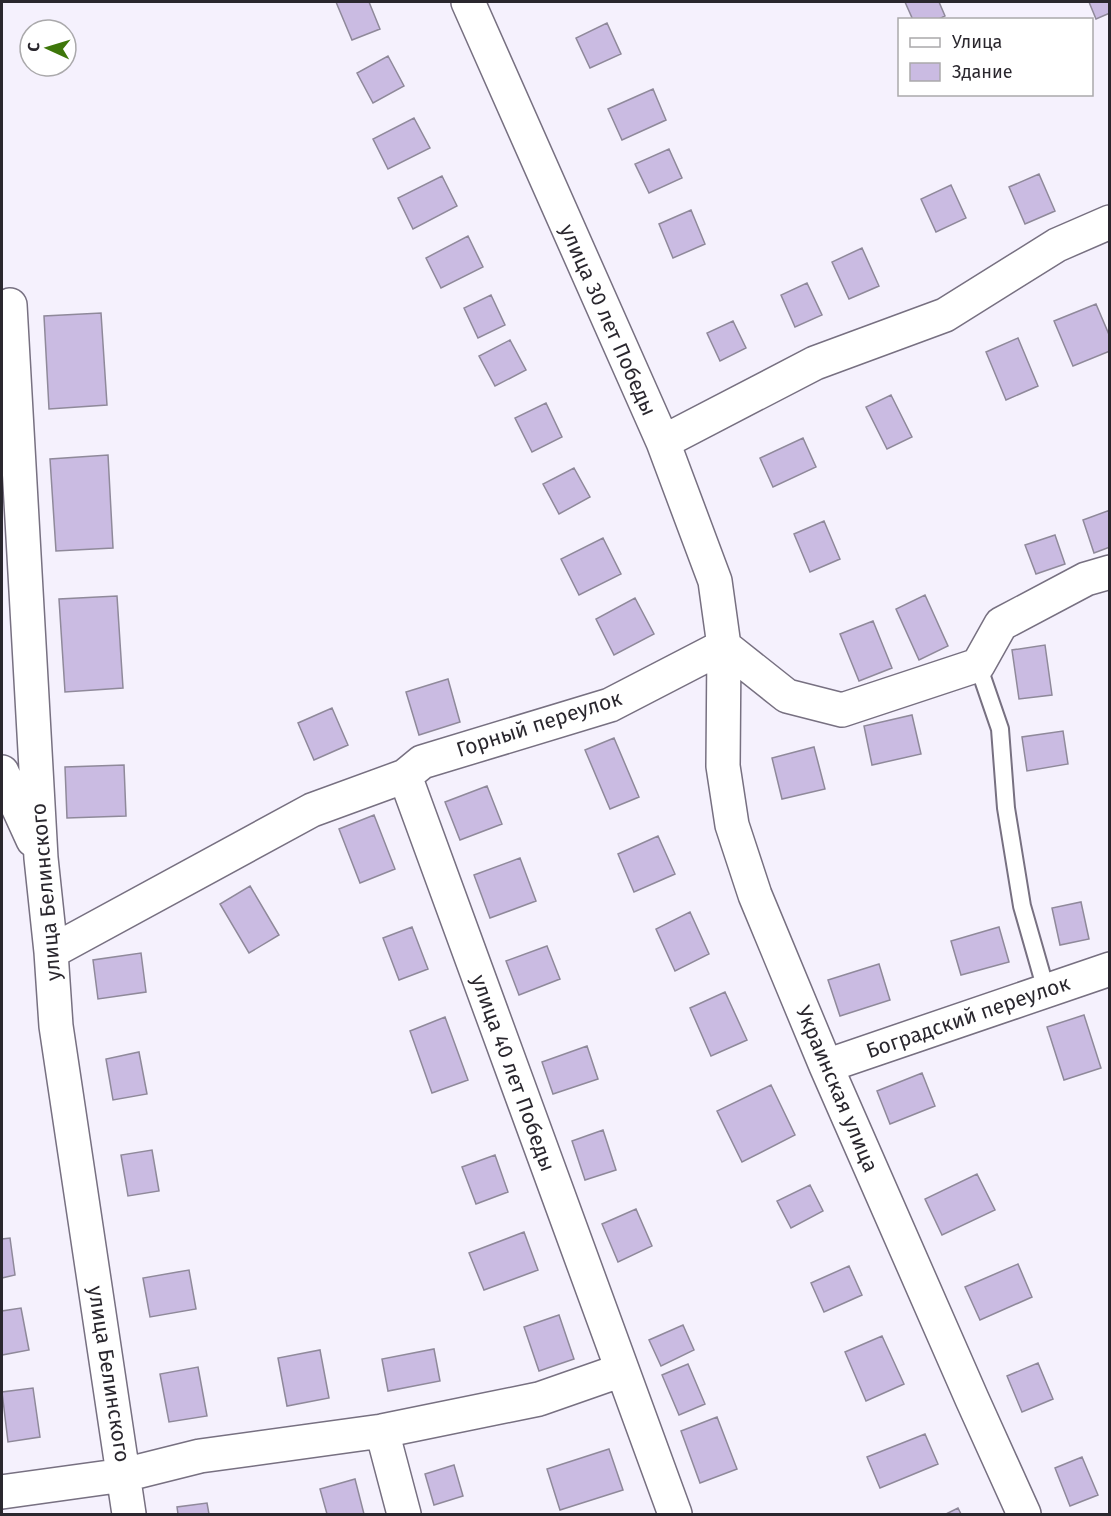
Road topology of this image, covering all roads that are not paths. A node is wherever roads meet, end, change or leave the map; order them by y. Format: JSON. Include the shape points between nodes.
{"nodes":[{"id":1,"x":468,"y":2,"type":"edge"},
{"id":2,"x":1110,"y":222,"type":"edge"},
{"id":3,"x":10,"y":305,"type":"dead end"},
{"id":4,"x":663,"y":442,"type":"junction"},
{"id":5,"x":1110,"y":572,"type":"edge"},
{"id":6,"x":724,"y":646,"type":"junction"},
{"id":7,"x":978,"y":665,"type":"junction"},
{"id":8,"x":2,"y":772,"type":"edge"},
{"id":9,"x":405,"y":776,"type":"junction"},
{"id":10,"x":41,"y":858,"type":"junction"},
{"id":11,"x":51,"y":952,"type":"junction"},
{"id":12,"x":1110,"y":969,"type":"edge"},
{"id":13,"x":1047,"y":990,"type":"junction"},
{"id":14,"x":826,"y":1066,"type":"junction"},
{"id":15,"x":622,"y":1370,"type":"junction"},
{"id":16,"x":382,"y":1431,"type":"junction"},
{"id":17,"x":124,"y":1474,"type":"junction"},
{"id":18,"x":2,"y":1492,"type":"edge"},
{"id":19,"x":129,"y":1515,"type":"edge"},
{"id":20,"x":404,"y":1515,"type":"edge"},
{"id":21,"x":675,"y":1515,"type":"edge"},
{"id":22,"x":1024,"y":1515,"type":"edge"}],
"edges":[{"from":1,"to":4,"type":"street","name":"улица 30 лет Победы"},
{"from":2,"to":4,"type":"street","via":[[1057,245],[945,315],[815,363]]},
{"from":3,"to":10,"type":"street","name":"улица Белинского"},
{"from":4,"to":6,"type":"street","name":"улица 30 лет Победы","via":[[715,581]]},
{"from":5,"to":7,"type":"street","via":[[1086,579],[1001,624]]},
{"from":6,"to":7,"type":"street","via":[[787,696],[842,710]]},
{"from":6,"to":9,"type":"street","name":"Горный переулок","via":[[610,705],[422,762]]},
{"from":6,"to":14,"type":"street","name":"Украинская улица","via":[[723,766],[732,825],[755,895]]},
{"from":7,"to":13,"type":"lane","via":[[1000,729],[1006,808],[1022,906]]},
{"from":8,"to":10,"type":"street"},
{"from":9,"to":11,"type":"street","name":"Горный переулок","via":[[312,810]]},
{"from":9,"to":15,"type":"street","name":"улица 40 лет Победы"},
{"from":10,"to":11,"type":"street","name":"улица Белинского"},
{"from":11,"to":17,"type":"street","name":"улица Белинского","via":[[56,1026]]},
{"from":12,"to":13,"type":"street","name":"Боградский переулок"},
{"from":13,"to":14,"type":"street","name":"Боградский переулок"},
{"from":14,"to":22,"type":"street","name":"Украинская улица"},
{"from":15,"to":16,"type":"street","via":[[540,1399]]},
{"from":15,"to":21,"type":"street","name":"улица 40 лет Победы"},
{"from":16,"to":17,"type":"street","name":"улица Белинского","via":[[200,1456]]},
{"from":16,"to":20,"type":"street"},
{"from":17,"to":18,"type":"street","name":"улица Белинского"},
{"from":17,"to":19,"type":"street","name":"улица Белинского"}]}
